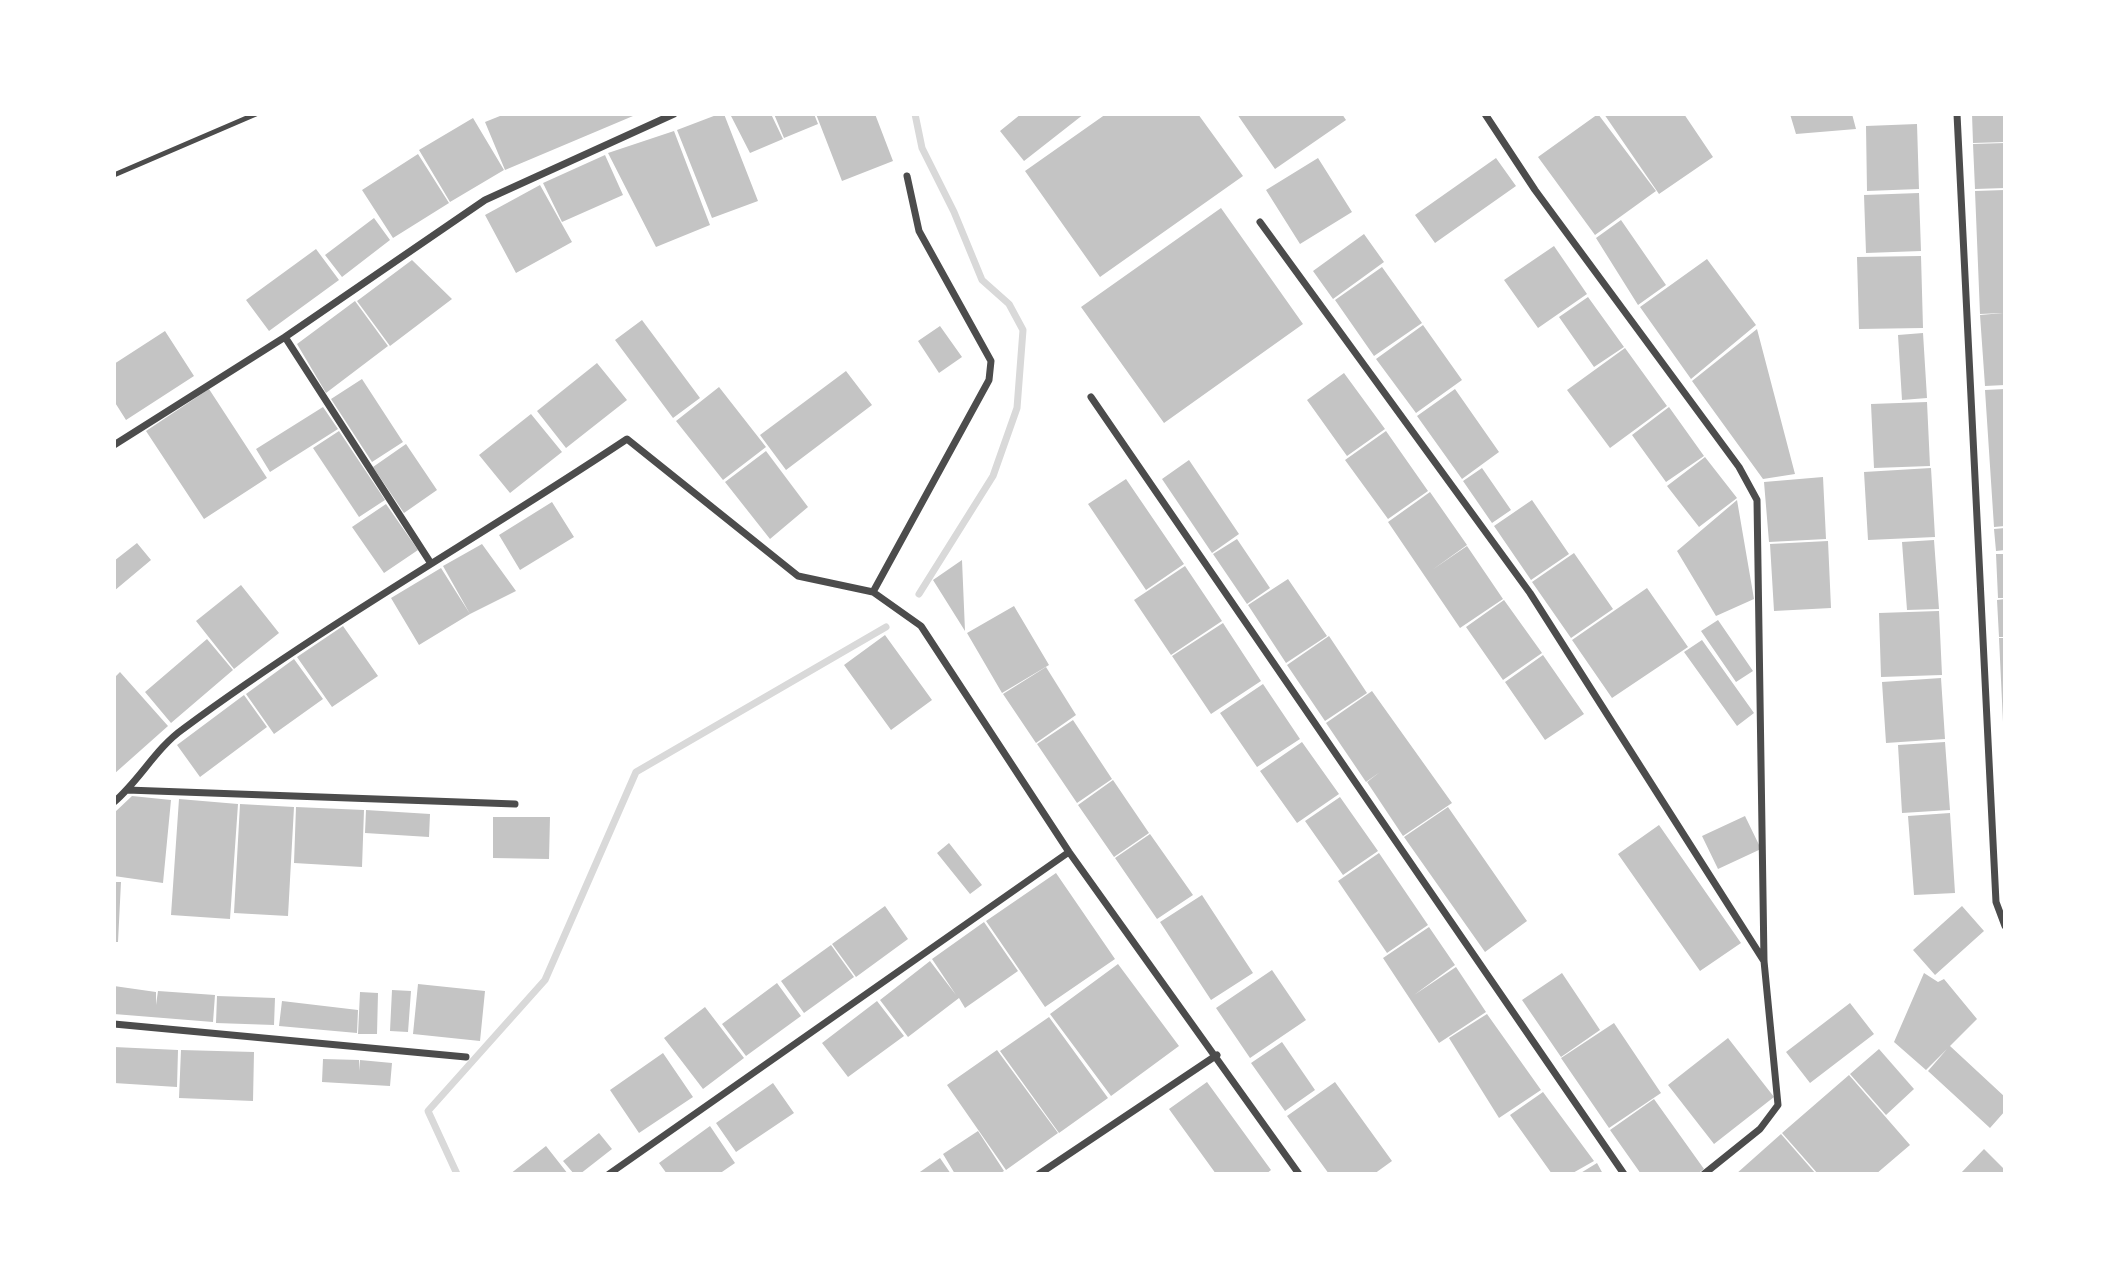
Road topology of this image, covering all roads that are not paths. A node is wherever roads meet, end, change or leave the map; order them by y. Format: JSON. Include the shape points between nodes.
{"nodes":[{"id":1,"x":256,"y":114,"type":"edge"},
{"id":2,"x":674,"y":114,"type":"edge"},
{"id":3,"x":1485,"y":114,"type":"edge"},
{"id":4,"x":1957,"y":114,"type":"edge"},
{"id":5,"x":114,"y":175,"type":"edge"},
{"id":6,"x":907,"y":176,"type":"dead end"},
{"id":7,"x":1260,"y":222,"type":"dead end"},
{"id":8,"x":285,"y":337,"type":"junction"},
{"id":9,"x":1091,"y":397,"type":"dead end"},
{"id":10,"x":114,"y":445,"type":"edge"},
{"id":11,"x":430,"y":562,"type":"junction"},
{"id":12,"x":873,"y":592,"type":"junction"},
{"id":13,"x":127,"y":790,"type":"junction"},
{"id":14,"x":114,"y":802,"type":"edge"},
{"id":15,"x":515,"y":804,"type":"dead end"},
{"id":16,"x":1069,"y":852,"type":"junction"},
{"id":17,"x":2005,"y":926,"type":"edge"},
{"id":18,"x":1764,"y":961,"type":"junction"},
{"id":19,"x":114,"y":1024,"type":"edge"},
{"id":20,"x":1217,"y":1055,"type":"junction"},
{"id":21,"x":466,"y":1057,"type":"dead end"},
{"id":22,"x":609,"y":1174,"type":"edge"},
{"id":23,"x":1039,"y":1174,"type":"edge"},
{"id":24,"x":1299,"y":1174,"type":"edge"},
{"id":25,"x":1623,"y":1174,"type":"edge"},
{"id":26,"x":1704,"y":1174,"type":"edge"}],
"edges":[{"from":1,"to":5,"type":"lane"},
{"from":2,"to":8,"type":"street","via":[[485,200]]},
{"from":3,"to":18,"type":"street","via":[[1535,190],[1739,467],[1757,500]]},
{"from":4,"to":17,"type":"street","via":[[1996,902]]},
{"from":6,"to":12,"type":"street","via":[[919,231],[991,361],[989,380]]},
{"from":7,"to":18,"type":"street","via":[[1530,593]]},
{"from":8,"to":10,"type":"street"},
{"from":8,"to":11,"type":"street"},
{"from":9,"to":25,"type":"street"},
{"from":11,"to":12,"type":"street","via":[[517,512],[627,439],[798,576]]},
{"from":11,"to":13,"type":"street","via":[[180,731]]},
{"from":12,"to":16,"type":"street","via":[[921,626]]},
{"from":13,"to":14,"type":"street"},
{"from":13,"to":15,"type":"street"},
{"from":16,"to":20,"type":"street"},
{"from":16,"to":22,"type":"street"},
{"from":18,"to":26,"type":"street","via":[[1779,1105],[1760,1129]]},
{"from":19,"to":21,"type":"street"},
{"from":20,"to":23,"type":"street"},
{"from":20,"to":24,"type":"street"}]}
